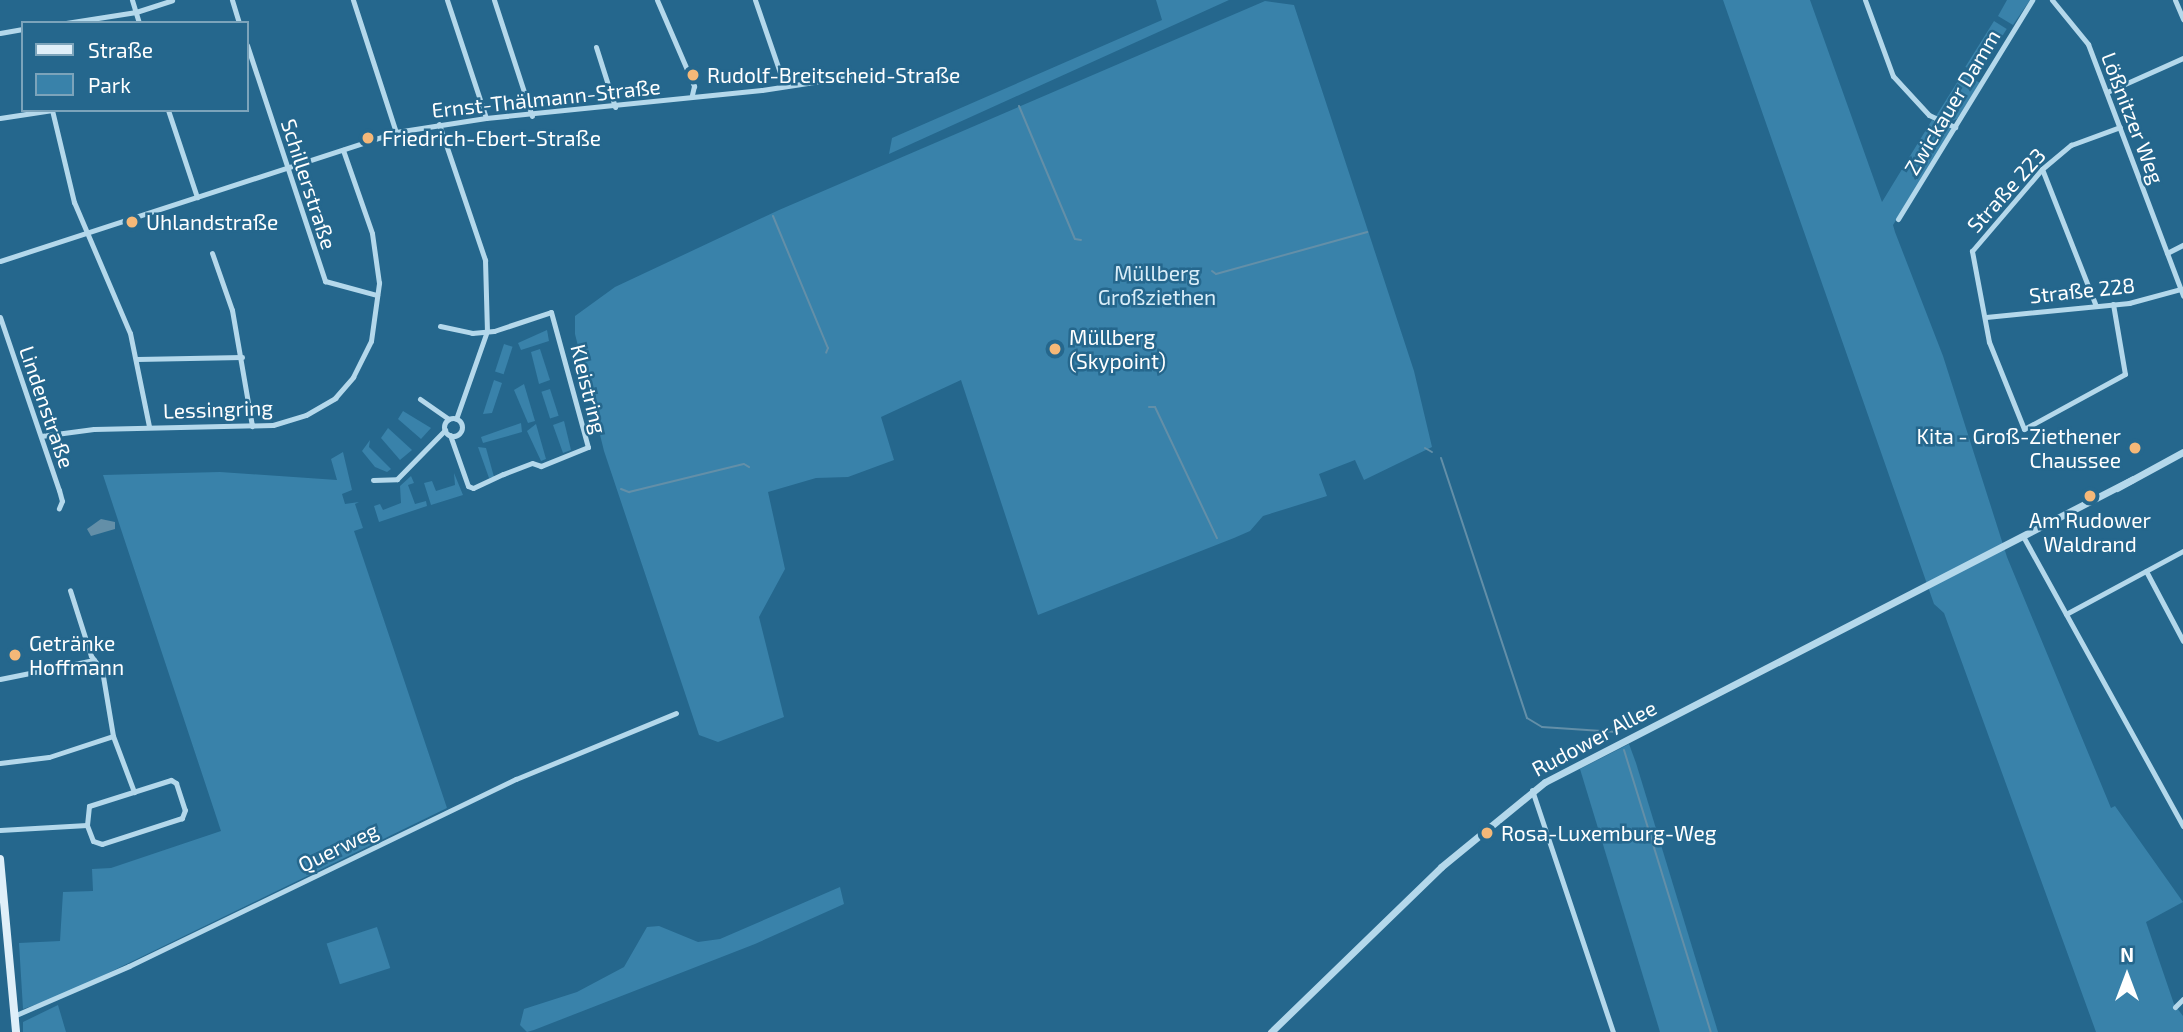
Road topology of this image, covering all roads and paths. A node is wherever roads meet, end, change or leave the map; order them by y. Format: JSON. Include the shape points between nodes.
{"nodes":[{"id":1,"x":132,"y":0,"type":"edge"},
{"id":2,"x":172,"y":0,"type":"edge"},
{"id":3,"x":232,"y":0,"type":"edge"},
{"id":4,"x":353,"y":0,"type":"edge"},
{"id":5,"x":447,"y":0,"type":"edge"},
{"id":6,"x":494,"y":0,"type":"edge"},
{"id":7,"x":657,"y":0,"type":"edge"},
{"id":8,"x":755,"y":0,"type":"edge"},
{"id":9,"x":1865,"y":0,"type":"edge"},
{"id":10,"x":2032,"y":0,"type":"edge"},
{"id":11,"x":2052,"y":0,"type":"edge"},
{"id":12,"x":2175,"y":0,"type":"edge"},
{"id":13,"x":135,"y":12,"type":"junction"},
{"id":14,"x":2183,"y":19,"type":"edge"},
{"id":15,"x":79,"y":21,"type":"edge"},
{"id":16,"x":138,"y":21,"type":"edge"},
{"id":17,"x":238,"y":21,"type":"edge"},
{"id":18,"x":21,"y":29,"type":"edge"},
{"id":19,"x":0,"y":33,"type":"edge"},
{"id":20,"x":596,"y":47,"type":"dead end"},
{"id":21,"x":248,"y":48,"type":"edge"},
{"id":22,"x":2183,"y":58,"type":"edge"},
{"id":23,"x":860,"y":75,"type":"dead end"},
{"id":24,"x":784,"y":84,"type":"junction"},
{"id":25,"x":2107,"y":92,"type":"junction"},
{"id":26,"x":692,"y":95,"type":"junction"},
{"id":27,"x":615,"y":107,"type":"junction"},
{"id":28,"x":39,"y":112,"type":"edge"},
{"id":29,"x":52,"y":112,"type":"edge"},
{"id":30,"x":169,"y":112,"type":"edge"},
{"id":31,"x":532,"y":116,"type":"junction"},
{"id":32,"x":0,"y":118,"type":"edge"},
{"id":33,"x":486,"y":118,"type":"junction"},
{"id":34,"x":439,"y":124,"type":"junction"},
{"id":35,"x":1955,"y":127,"type":"junction"},
{"id":36,"x":2120,"y":127,"type":"junction"},
{"id":37,"x":396,"y":132,"type":"junction"},
{"id":38,"x":343,"y":150,"type":"junction"},
{"id":39,"x":288,"y":168,"type":"junction"},
{"id":40,"x":2042,"y":169,"type":"junction"},
{"id":41,"x":197,"y":197,"type":"junction"},
{"id":42,"x":1898,"y":219,"type":"dead end"},
{"id":43,"x":86,"y":232,"type":"junction"},
{"id":44,"x":2183,"y":245,"type":"edge"},
{"id":45,"x":212,"y":253,"type":"dead end"},
{"id":46,"x":2167,"y":253,"type":"junction"},
{"id":47,"x":0,"y":261,"type":"edge"},
{"id":48,"x":2182,"y":293,"type":"edge"},
{"id":49,"x":377,"y":295,"type":"junction"},
{"id":50,"x":2113,"y":304,"type":"junction"},
{"id":51,"x":2096,"y":306,"type":"junction"},
{"id":52,"x":0,"y":317,"type":"edge"},
{"id":53,"x":1986,"y":317,"type":"junction"},
{"id":54,"x":440,"y":326,"type":"dead end"},
{"id":55,"x":487,"y":331,"type":"junction"},
{"id":56,"x":242,"y":357,"type":"junction"},
{"id":57,"x":137,"y":359,"type":"junction"},
{"id":58,"x":420,"y":399,"type":"dead end"},
{"id":59,"x":449,"y":419,"type":"junction"},
{"id":60,"x":456,"y":419,"type":"junction"},
{"id":61,"x":149,"y":426,"type":"junction"},
{"id":62,"x":252,"y":426,"type":"junction"},
{"id":63,"x":444,"y":430,"type":"junction"},
{"id":64,"x":450,"y":435,"type":"junction"},
{"id":65,"x":41,"y":436,"type":"junction"},
{"id":66,"x":2183,"y":452,"type":"edge"},
{"id":67,"x":373,"y":480,"type":"dead end"},
{"id":68,"x":59,"y":508,"type":"dead end"},
{"id":69,"x":2024,"y":538,"type":"junction"},
{"id":70,"x":2183,"y":551,"type":"edge"},
{"id":71,"x":2146,"y":571,"type":"junction"},
{"id":72,"x":70,"y":590,"type":"dead end"},
{"id":73,"x":2066,"y":614,"type":"junction"},
{"id":74,"x":2183,"y":641,"type":"edge"},
{"id":75,"x":94,"y":660,"type":"junction"},
{"id":76,"x":0,"y":679,"type":"edge"},
{"id":77,"x":676,"y":713,"type":"dead end"},
{"id":78,"x":113,"y":736,"type":"junction"},
{"id":79,"x":0,"y":764,"type":"edge"},
{"id":80,"x":1532,"y":790,"type":"junction"},
{"id":81,"x":134,"y":792,"type":"junction"},
{"id":82,"x":88,"y":825,"type":"junction"},
{"id":83,"x":2183,"y":826,"type":"edge"},
{"id":84,"x":0,"y":830,"type":"edge"},
{"id":85,"x":0,"y":859,"type":"edge"},
{"id":86,"x":3,"y":908,"type":"edge"},
{"id":87,"x":2183,"y":999,"type":"edge"},
{"id":88,"x":2175,"y":1007,"type":"dead end"},
{"id":89,"x":16,"y":1015,"type":"junction"},
{"id":90,"x":16,"y":1032,"type":"edge"},
{"id":91,"x":1271,"y":1032,"type":"edge"},
{"id":92,"x":1613,"y":1032,"type":"edge"}],
"edges":[{"from":1,"to":13,"type":"street"},
{"from":2,"to":13,"type":"street"},
{"from":3,"to":17,"type":"street"},
{"from":4,"to":37,"type":"street"},
{"from":5,"to":33,"type":"street"},
{"from":6,"to":31,"type":"street"},
{"from":7,"to":26,"type":"street","via":[[694,86]]},
{"from":8,"to":24,"type":"street"},
{"from":9,"to":35,"type":"street","via":[[1898,83],[1934,119]]},
{"from":10,"to":35,"type":"street","name":"Zwickauer Damm"},
{"from":11,"to":25,"type":"street","name":"Lößnitzer Weg","via":[[2084,36]]},
{"from":12,"to":14,"type":"street"},
{"from":13,"to":15,"type":"street"},
{"from":13,"to":16,"type":"street"},
{"from":18,"to":19,"type":"street"},
{"from":20,"to":27,"type":"street"},
{"from":21,"to":39,"type":"street","name":"Schillerstraße"},
{"from":22,"to":25,"type":"street"},
{"from":23,"to":24,"type":"street","name":"Ernst-Thälmann-Straße"},
{"from":24,"to":26,"type":"street","name":"Ernst-Thälmann-Straße"},
{"from":25,"to":36,"type":"street","name":"Lößnitzer Weg"},
{"from":26,"to":27,"type":"street","name":"Ernst-Thälmann-Straße"},
{"from":27,"to":31,"type":"street","name":"Ernst-Thälmann-Straße"},
{"from":28,"to":32,"type":"street"},
{"from":29,"to":43,"type":"street","via":[[66,179]]},
{"from":30,"to":41,"type":"street"},
{"from":31,"to":33,"type":"street","name":"Ernst-Thälmann-Straße"},
{"from":33,"to":34,"type":"street","name":"Ernst-Thälmann-Straße"},
{"from":34,"to":37,"type":"street","name":"Ernst-Thälmann-Straße"},
{"from":34,"to":55,"type":"street","via":[[485,260]]},
{"from":35,"to":42,"type":"street","name":"Zwickauer Damm"},
{"from":36,"to":40,"type":"street","name":"Straße 223","via":[[2071,145]]},
{"from":36,"to":46,"type":"street","name":"Lößnitzer Weg"},
{"from":37,"to":38,"type":"street","name":"Ernst-Thälmann-Straße"},
{"from":38,"to":39,"type":"street","name":"Ernst-Thälmann-Straße"},
{"from":38,"to":49,"type":"street","name":"Lessingring","via":[[372,233],[379,267]]},
{"from":39,"to":41,"type":"street","name":"Ernst-Thälmann-Straße"},
{"from":39,"to":49,"type":"street","name":"Schillerstraße","via":[[324,281]]},
{"from":40,"to":51,"type":"street"},
{"from":40,"to":53,"type":"street","name":"Straße 223","via":[[1972,251]]},
{"from":41,"to":43,"type":"street","name":"Ernst-Thälmann-Straße"},
{"from":43,"to":47,"type":"street","name":"Ernst-Thälmann-Straße"},
{"from":43,"to":57,"type":"street","via":[[121,307]]},
{"from":44,"to":46,"type":"street"},
{"from":45,"to":56,"type":"street"},
{"from":46,"to":48,"type":"street","name":"Lößnitzer Weg"},
{"from":48,"to":50,"type":"street","name":"Straße 228"},
{"from":49,"to":62,"type":"street","name":"Lessingring","via":[[371,341],[344,388],[306,415]]},
{"from":50,"to":51,"type":"street","name":"Straße 228"},
{"from":50,"to":53,"type":"street","name":"Straße 223","via":[[2126,374],[2024,429],[1996,363]]},
{"from":51,"to":53,"type":"street","name":"Straße 228"},
{"from":52,"to":65,"type":"street","name":"Lindenstraße"},
{"from":54,"to":55,"type":"street","name":"Kleistring","via":[[454,332]]},
{"from":55,"to":60,"type":"street"},
{"from":55,"to":64,"type":"street","name":"Kleistring","via":[[551,312],[587,447],[472,488]]},
{"from":56,"to":57,"type":"street"},
{"from":56,"to":62,"type":"street"},
{"from":57,"to":61,"type":"street"},
{"from":58,"to":59,"type":"street"},
{"from":59,"to":60,"type":"street"},
{"from":59,"to":63,"type":"street"},
{"from":60,"to":64,"type":"street","via":[[461,430]]},
{"from":61,"to":62,"type":"street","name":"Lessingring"},
{"from":61,"to":65,"type":"street","name":"Lessingring"},
{"from":63,"to":64,"type":"street"},
{"from":63,"to":67,"type":"street","via":[[397,479]]},
{"from":65,"to":68,"type":"street","name":"Lindenstraße","via":[[62,501]]},
{"from":66,"to":69,"type":"street","name":"Rudower Allee"},
{"from":69,"to":73,"type":"street"},
{"from":69,"to":80,"type":"street","name":"Rudower Allee"},
{"from":70,"to":71,"type":"street"},
{"from":71,"to":73,"type":"street"},
{"from":71,"to":74,"type":"street"},
{"from":72,"to":75,"type":"street"},
{"from":73,"to":83,"type":"street"},
{"from":75,"to":76,"type":"street"},
{"from":75,"to":78,"type":"street","via":[[102,670]]},
{"from":77,"to":89,"type":"street","name":"Querweg","via":[[516,779],[129,966]]},
{"from":78,"to":79,"type":"street","via":[[65,753]]},
{"from":78,"to":81,"type":"street"},
{"from":80,"to":91,"type":"street","name":"Rudower Allee","via":[[1441,867]]},
{"from":80,"to":92,"type":"street"},
{"from":81,"to":82,"type":"street","via":[[89,806]]},
{"from":81,"to":82,"type":"street","via":[[174,781],[185,815],[102,844],[93,841]]},
{"from":82,"to":84,"type":"street"},
{"from":85,"to":86,"type":"main road"},
{"from":86,"to":89,"type":"main road"},
{"from":87,"to":88,"type":"street"},
{"from":89,"to":90,"type":"main road"}]}
